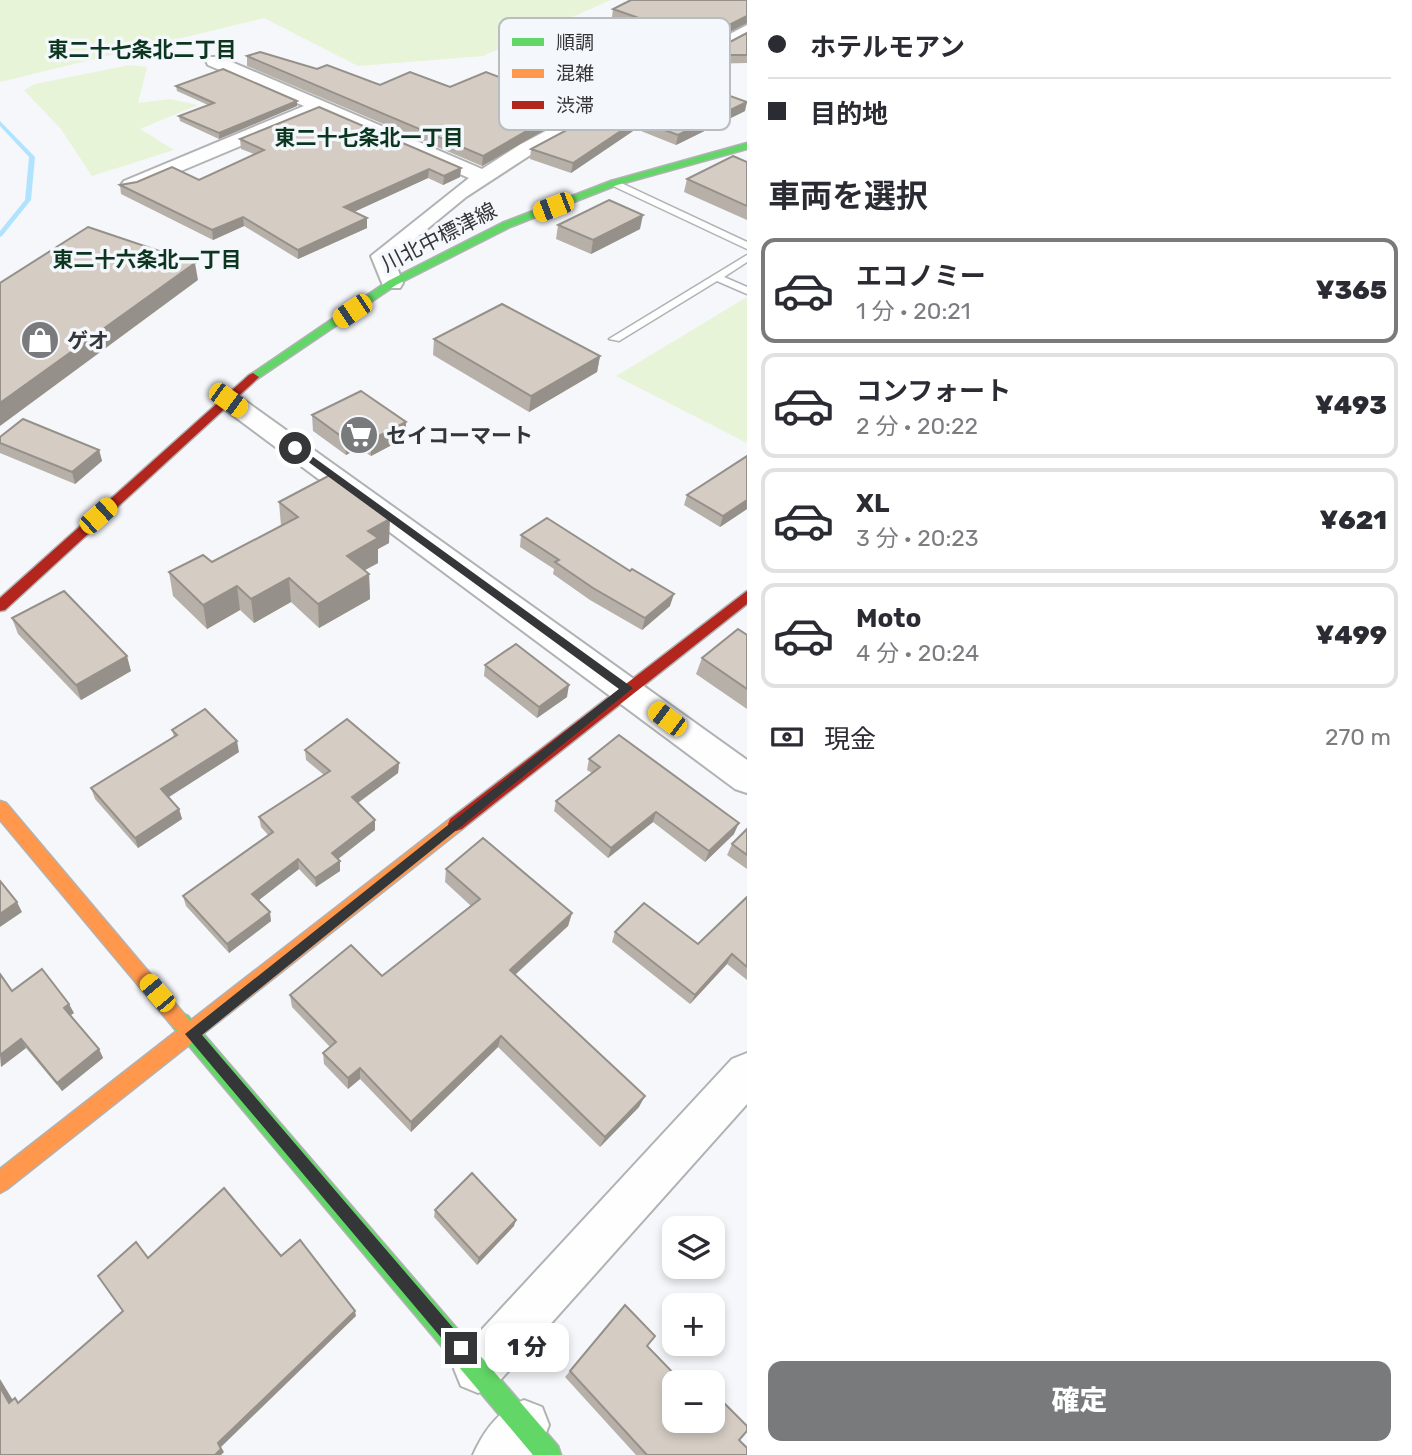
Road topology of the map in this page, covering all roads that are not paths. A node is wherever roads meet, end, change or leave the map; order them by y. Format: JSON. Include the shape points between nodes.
{"nodes":[{"id":1,"x":747,"y":30,"type":"edge"},
{"id":2,"x":730,"y":39,"type":"edge"},
{"id":3,"x":214,"y":61,"type":"dead end"},
{"id":4,"x":318,"y":107,"type":"junction"},
{"id":5,"x":561,"y":130,"type":"edge"},
{"id":6,"x":747,"y":146,"type":"edge"},
{"id":7,"x":717,"y":154,"type":"junction"},
{"id":8,"x":747,"y":166,"type":"edge"},
{"id":9,"x":484,"y":177,"type":"junction"},
{"id":10,"x":614,"y":183,"type":"junction"},
{"id":11,"x":131,"y":185,"type":"edge"},
{"id":12,"x":747,"y":246,"type":"edge"},
{"id":13,"x":747,"y":258,"type":"edge"},
{"id":14,"x":716,"y":277,"type":"junction"},
{"id":15,"x":392,"y":284,"type":"junction"},
{"id":16,"x":747,"y":291,"type":"edge"},
{"id":17,"x":615,"y":339,"type":"dead end"},
{"id":18,"x":228,"y":400,"type":"junction"},
{"id":19,"x":747,"y":596,"type":"edge"},
{"id":20,"x":0,"y":606,"type":"edge"},
{"id":21,"x":627,"y":688,"type":"junction"},
{"id":22,"x":747,"y":779,"type":"edge"},
{"id":23,"x":0,"y":808,"type":"edge"},
{"id":24,"x":192,"y":1034,"type":"junction"},
{"id":25,"x":747,"y":1073,"type":"edge"},
{"id":26,"x":0,"y":1182,"type":"edge"},
{"id":27,"x":478,"y":1369,"type":"junction"},
{"id":28,"x":524,"y":1445,"type":"edge"}],
"edges":[{"from":1,"to":2,"type":"street"},
{"from":3,"to":4,"type":"street"},
{"from":4,"to":9,"type":"street"},
{"from":4,"to":11,"type":"street"},
{"from":5,"to":9,"type":"street"},
{"from":6,"to":7,"type":"street","name":"川北中標津線"},
{"from":7,"to":8,"type":"street"},
{"from":7,"to":10,"type":"street","name":"川北中標津線"},
{"from":9,"to":15,"type":"street","via":[[382,256]]},
{"from":10,"to":12,"type":"lane"},
{"from":10,"to":15,"type":"street","name":"川北中標津線","via":[[506,225]]},
{"from":13,"to":14,"type":"lane"},
{"from":14,"to":16,"type":"lane"},
{"from":14,"to":17,"type":"lane"},
{"from":15,"to":18,"type":"street","name":"川北中標津線","via":[[251,379]]},
{"from":18,"to":20,"type":"street","name":"川北中標津線"},
{"from":18,"to":21,"type":"street"},
{"from":19,"to":21,"type":"street"},
{"from":21,"to":22,"type":"street"},
{"from":21,"to":24,"type":"street"},
{"from":23,"to":24,"type":"street"},
{"from":24,"to":26,"type":"street"},
{"from":24,"to":27,"type":"street"},
{"from":25,"to":27,"type":"street"},
{"from":27,"to":28,"type":"street"}]}
